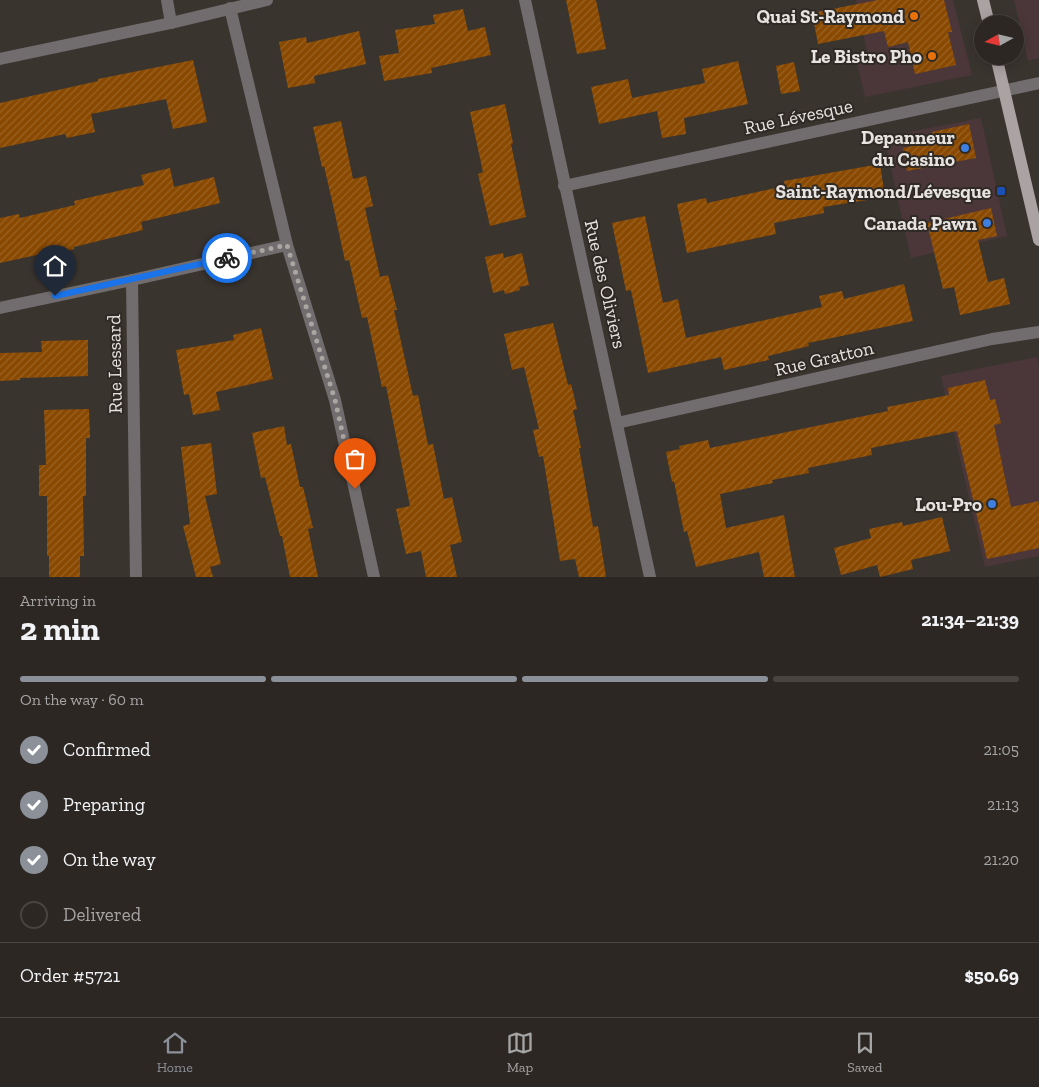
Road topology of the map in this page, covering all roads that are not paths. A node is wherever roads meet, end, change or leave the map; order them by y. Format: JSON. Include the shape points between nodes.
{"nodes":[{"id":1,"x":166,"y":0,"type":"edge"},
{"id":2,"x":267,"y":0,"type":"edge"},
{"id":3,"x":525,"y":0,"type":"edge"},
{"id":4,"x":983,"y":0,"type":"edge"},
{"id":5,"x":230,"y":8,"type":"junction"},
{"id":6,"x":987,"y":15,"type":"edge"},
{"id":7,"x":171,"y":23,"type":"junction"},
{"id":8,"x":0,"y":59,"type":"edge"},
{"id":9,"x":998,"y":65,"type":"edge"},
{"id":10,"x":1039,"y":83,"type":"edge"},
{"id":11,"x":1004,"y":91,"type":"junction"},
{"id":12,"x":564,"y":186,"type":"junction"},
{"id":13,"x":1039,"y":240,"type":"edge"},
{"id":14,"x":287,"y":245,"type":"junction"},
{"id":15,"x":132,"y":280,"type":"junction"},
{"id":16,"x":0,"y":308,"type":"edge"},
{"id":17,"x":1039,"y":332,"type":"edge"},
{"id":18,"x":617,"y":423,"type":"junction"},
{"id":19,"x":136,"y":577,"type":"edge"},
{"id":20,"x":374,"y":577,"type":"edge"},
{"id":21,"x":650,"y":577,"type":"edge"}],
"edges":[{"from":1,"to":7,"type":"street"},
{"from":2,"to":5,"type":"street"},
{"from":3,"to":12,"type":"street","name":"Rue des Oliviers"},
{"from":4,"to":6,"type":"main road"},
{"from":5,"to":7,"type":"street"},
{"from":5,"to":14,"type":"street"},
{"from":7,"to":8,"type":"street"},
{"from":9,"to":11,"type":"main road"},
{"from":10,"to":11,"type":"street","name":"Rue Lévesque"},
{"from":11,"to":12,"type":"street","name":"Rue Lévesque"},
{"from":11,"to":13,"type":"main road"},
{"from":12,"to":18,"type":"street","name":"Rue des Oliviers"},
{"from":14,"to":15,"type":"street"},
{"from":14,"to":20,"type":"street","via":[[335,400]]},
{"from":15,"to":16,"type":"street"},
{"from":15,"to":19,"type":"street","name":"Rue Lessard"},
{"from":17,"to":18,"type":"street","name":"Rue Gratton","via":[[992,339]]},
{"from":18,"to":21,"type":"street","name":"Rue des Oliviers"}]}
